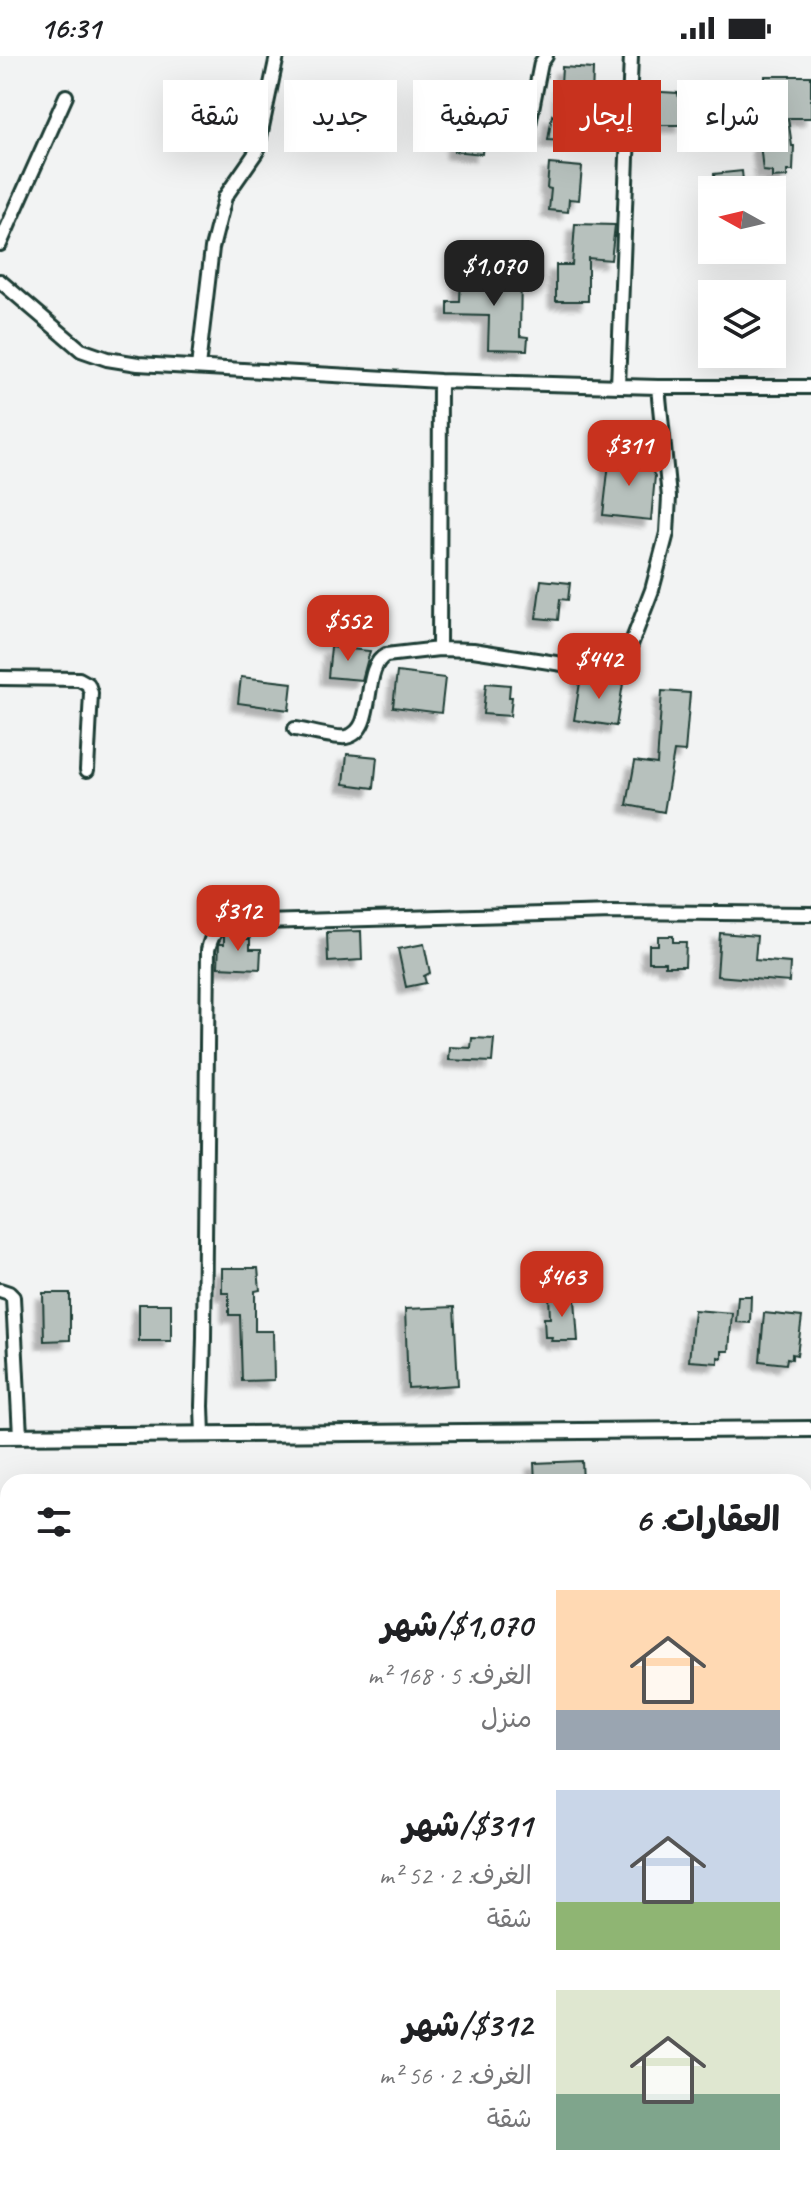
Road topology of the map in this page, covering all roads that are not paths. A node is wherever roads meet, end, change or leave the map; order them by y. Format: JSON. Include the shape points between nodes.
{"nodes":[{"id":1,"x":277,"y":56,"type":"edge"},
{"id":2,"x":546,"y":56,"type":"edge"},
{"id":3,"x":631,"y":56,"type":"edge"},
{"id":4,"x":537,"y":83,"type":"edge"},
{"id":5,"x":66,"y":96,"type":"dead end"},
{"id":6,"x":0,"y":244,"type":"edge"},
{"id":7,"x":0,"y":281,"type":"edge"},
{"id":8,"x":198,"y":367,"type":"junction"},
{"id":9,"x":440,"y":381,"type":"junction"},
{"id":10,"x":618,"y":386,"type":"junction"},
{"id":11,"x":658,"y":387,"type":"junction"},
{"id":12,"x":811,"y":387,"type":"edge"},
{"id":13,"x":439,"y":649,"type":"junction"},
{"id":14,"x":0,"y":678,"type":"edge"},
{"id":15,"x":295,"y":729,"type":"dead end"},
{"id":16,"x":87,"y":770,"type":"dead end"},
{"id":17,"x":811,"y":914,"type":"edge"},
{"id":18,"x":0,"y":1290,"type":"edge"},
{"id":19,"x":811,"y":1429,"type":"edge"},
{"id":20,"x":203,"y":1435,"type":"junction"},
{"id":21,"x":0,"y":1436,"type":"edge"},
{"id":22,"x":20,"y":1436,"type":"junction"}],
"edges":[{"from":1,"to":8,"type":"street","via":[[257,151],[225,197],[212,248]]},
{"from":2,"to":4,"type":"street"},
{"from":3,"to":10,"type":"street"},
{"from":5,"to":6,"type":"street"},
{"from":7,"to":8,"type":"street","via":[[81,350],[138,364]]},
{"from":8,"to":9,"type":"street"},
{"from":9,"to":10,"type":"street"},
{"from":9,"to":13,"type":"street"},
{"from":10,"to":11,"type":"street"},
{"from":11,"to":12,"type":"street"},
{"from":11,"to":13,"type":"street","via":[[669,497],[667,533],[652,590],[619,667],[607,671]]},
{"from":13,"to":15,"type":"street","via":[[379,658],[364,717],[358,730],[346,737]]},
{"from":14,"to":16,"type":"street","via":[[79,679],[88,684]]},
{"from":17,"to":20,"type":"street","via":[[613,912],[229,923],[215,932],[208,950],[206,1004]]},
{"from":18,"to":22,"type":"street","via":[[13,1297]]},
{"from":19,"to":20,"type":"street"},
{"from":20,"to":22,"type":"street"},
{"from":21,"to":22,"type":"street"}]}
